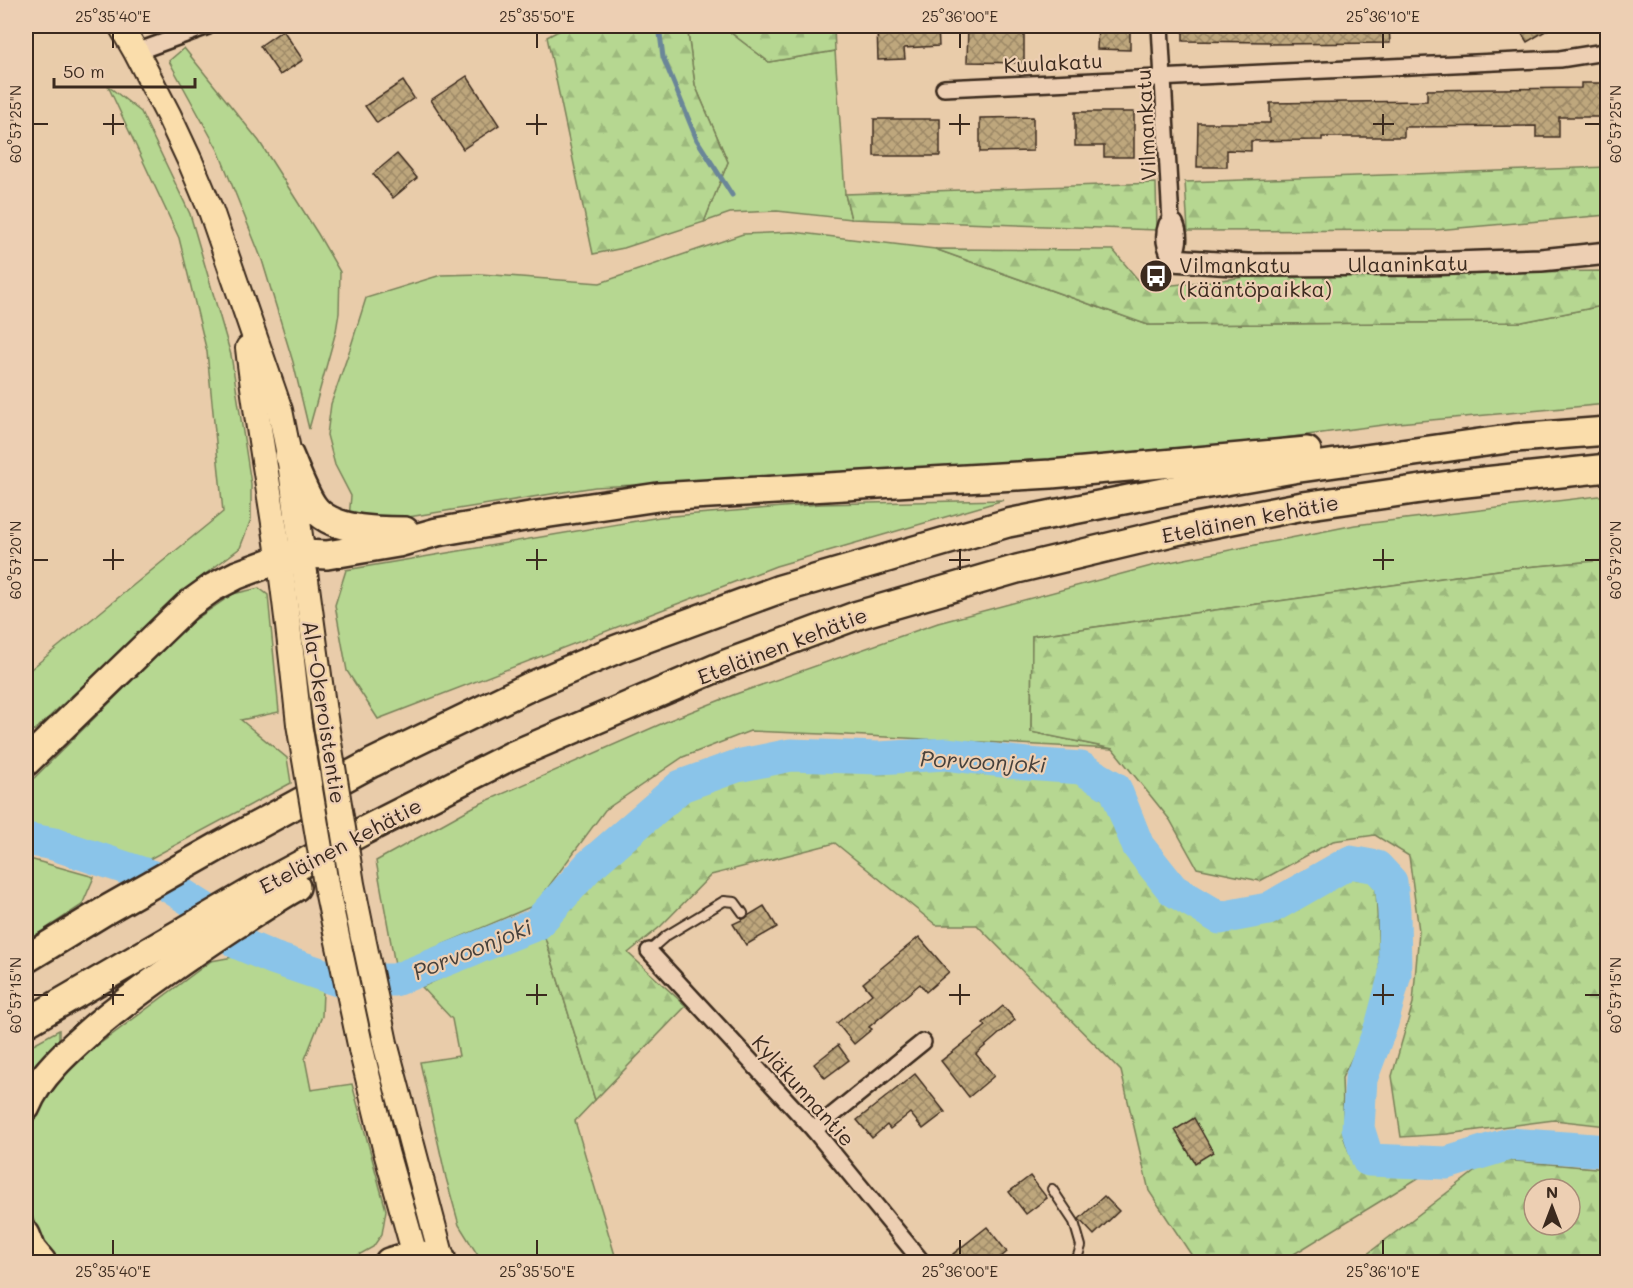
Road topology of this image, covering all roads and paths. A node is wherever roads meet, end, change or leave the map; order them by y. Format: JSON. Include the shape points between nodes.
{"nodes":[{"id":1,"x":121,"y":26,"type":"edge"},
{"id":2,"x":208,"y":26,"type":"edge"},
{"id":3,"x":1160,"y":26,"type":"edge"},
{"id":4,"x":1608,"y":50,"type":"edge"},
{"id":5,"x":136,"y":52,"type":"junction"},
{"id":6,"x":1163,"y":78,"type":"junction"},
{"id":7,"x":944,"y":88,"type":"dead end"},
{"id":8,"x":1608,"y":253,"type":"edge"},
{"id":9,"x":1172,"y":260,"type":"joint"},
{"id":10,"x":242,"y":301,"type":"junction"},
{"id":11,"x":1608,"y":429,"type":"edge"},
{"id":12,"x":289,"y":455,"type":"junction"},
{"id":13,"x":1608,"y":468,"type":"edge"},
{"id":14,"x":437,"y":532,"type":"junction"},
{"id":15,"x":291,"y":557,"type":"junction"},
{"id":16,"x":26,"y":762,"type":"edge"},
{"id":17,"x":743,"y":913,"type":"dead end"},
{"id":18,"x":650,"y":951,"type":"joint"},
{"id":19,"x":170,"y":954,"type":"junction"},
{"id":20,"x":26,"y":960,"type":"edge"},
{"id":21,"x":26,"y":1023,"type":"edge"},
{"id":22,"x":923,"y":1042,"type":"dead end"},
{"id":23,"x":26,"y":1107,"type":"edge"},
{"id":24,"x":814,"y":1130,"type":"junction"},
{"id":25,"x":1052,"y":1189,"type":"dead end"},
{"id":26,"x":26,"y":1235,"type":"edge"},
{"id":27,"x":424,"y":1260,"type":"edge"},
{"id":28,"x":42,"y":1263,"type":"edge"},
{"id":29,"x":922,"y":1263,"type":"edge"},
{"id":30,"x":1076,"y":1263,"type":"edge"}],
"edges":[{"from":1,"to":5,"type":"main road","name":"Ala-Okeroistentie"},
{"from":2,"to":5,"type":"street"},
{"from":3,"to":6,"type":"street","name":"Vilmankatu"},
{"from":4,"to":6,"type":"street","name":"Kuulakatu","via":[[1560,59]]},
{"from":5,"to":10,"type":"main road","name":"Ala-Okeroistentie","via":[[194,171]]},
{"from":6,"to":7,"type":"street","name":"Kuulakatu"},
{"from":6,"to":9,"type":"street","name":"Vilmankatu","via":[[1171,221],[1179,240]]},
{"from":8,"to":9,"type":"street","name":"Ulaaninkatu","via":[[1542,261],[1425,264],[1248,265]]},
{"from":10,"to":12,"type":"main road","name":"Ala-Okeroistentie","via":[[280,410]]},
{"from":10,"to":15,"type":"main road","name":"Ala-Okeroistentie","via":[[264,457]]},
{"from":11,"to":14,"type":"highway","via":[[1562,428],[1052,474],[658,497]]},
{"from":11,"to":20,"type":"highway","name":"Eteläinen kehätie","via":[[1293,469],[1173,490],[1008,523],[780,589],[617,649],[372,763],[108,909]]},
{"from":12,"to":14,"type":"highway","via":[[314,508],[332,522],[347,527]]},
{"from":12,"to":15,"type":"main road","name":"Ala-Okeroistentie"},
{"from":13,"to":19,"type":"highway","name":"Eteläinen kehätie","via":[[1303,506],[1017,568],[858,615],[726,664],[511,756],[365,830]]},
{"from":14,"to":15,"type":"highway","via":[[398,543]]},
{"from":15,"to":16,"type":"highway","via":[[237,575],[187,606]]},
{"from":15,"to":27,"type":"main road","name":"Ala-Okeroistentie","bridge":true,"via":[[324,712],[352,884]]},
{"from":15,"to":27,"type":"main road","name":"Ala-Okeroistentie","bridge":true,"via":[[299,724],[327,890],[386,1152]]},
{"from":17,"to":18,"type":"lane","via":[[735,902],[724,901],[666,936]]},
{"from":18,"to":24,"type":"street","name":"Kyläkunnantie"},
{"from":19,"to":21,"type":"highway","name":"Eteläinen kehätie"},
{"from":19,"to":23,"type":"highway","via":[[119,1007],[54,1065]]},
{"from":22,"to":24,"type":"street"},
{"from":24,"to":29,"type":"street","name":"Kyläkunnantie"},
{"from":25,"to":30,"type":"lane","via":[[1074,1222],[1081,1246]]},
{"from":26,"to":28,"type":"highway"}]}
